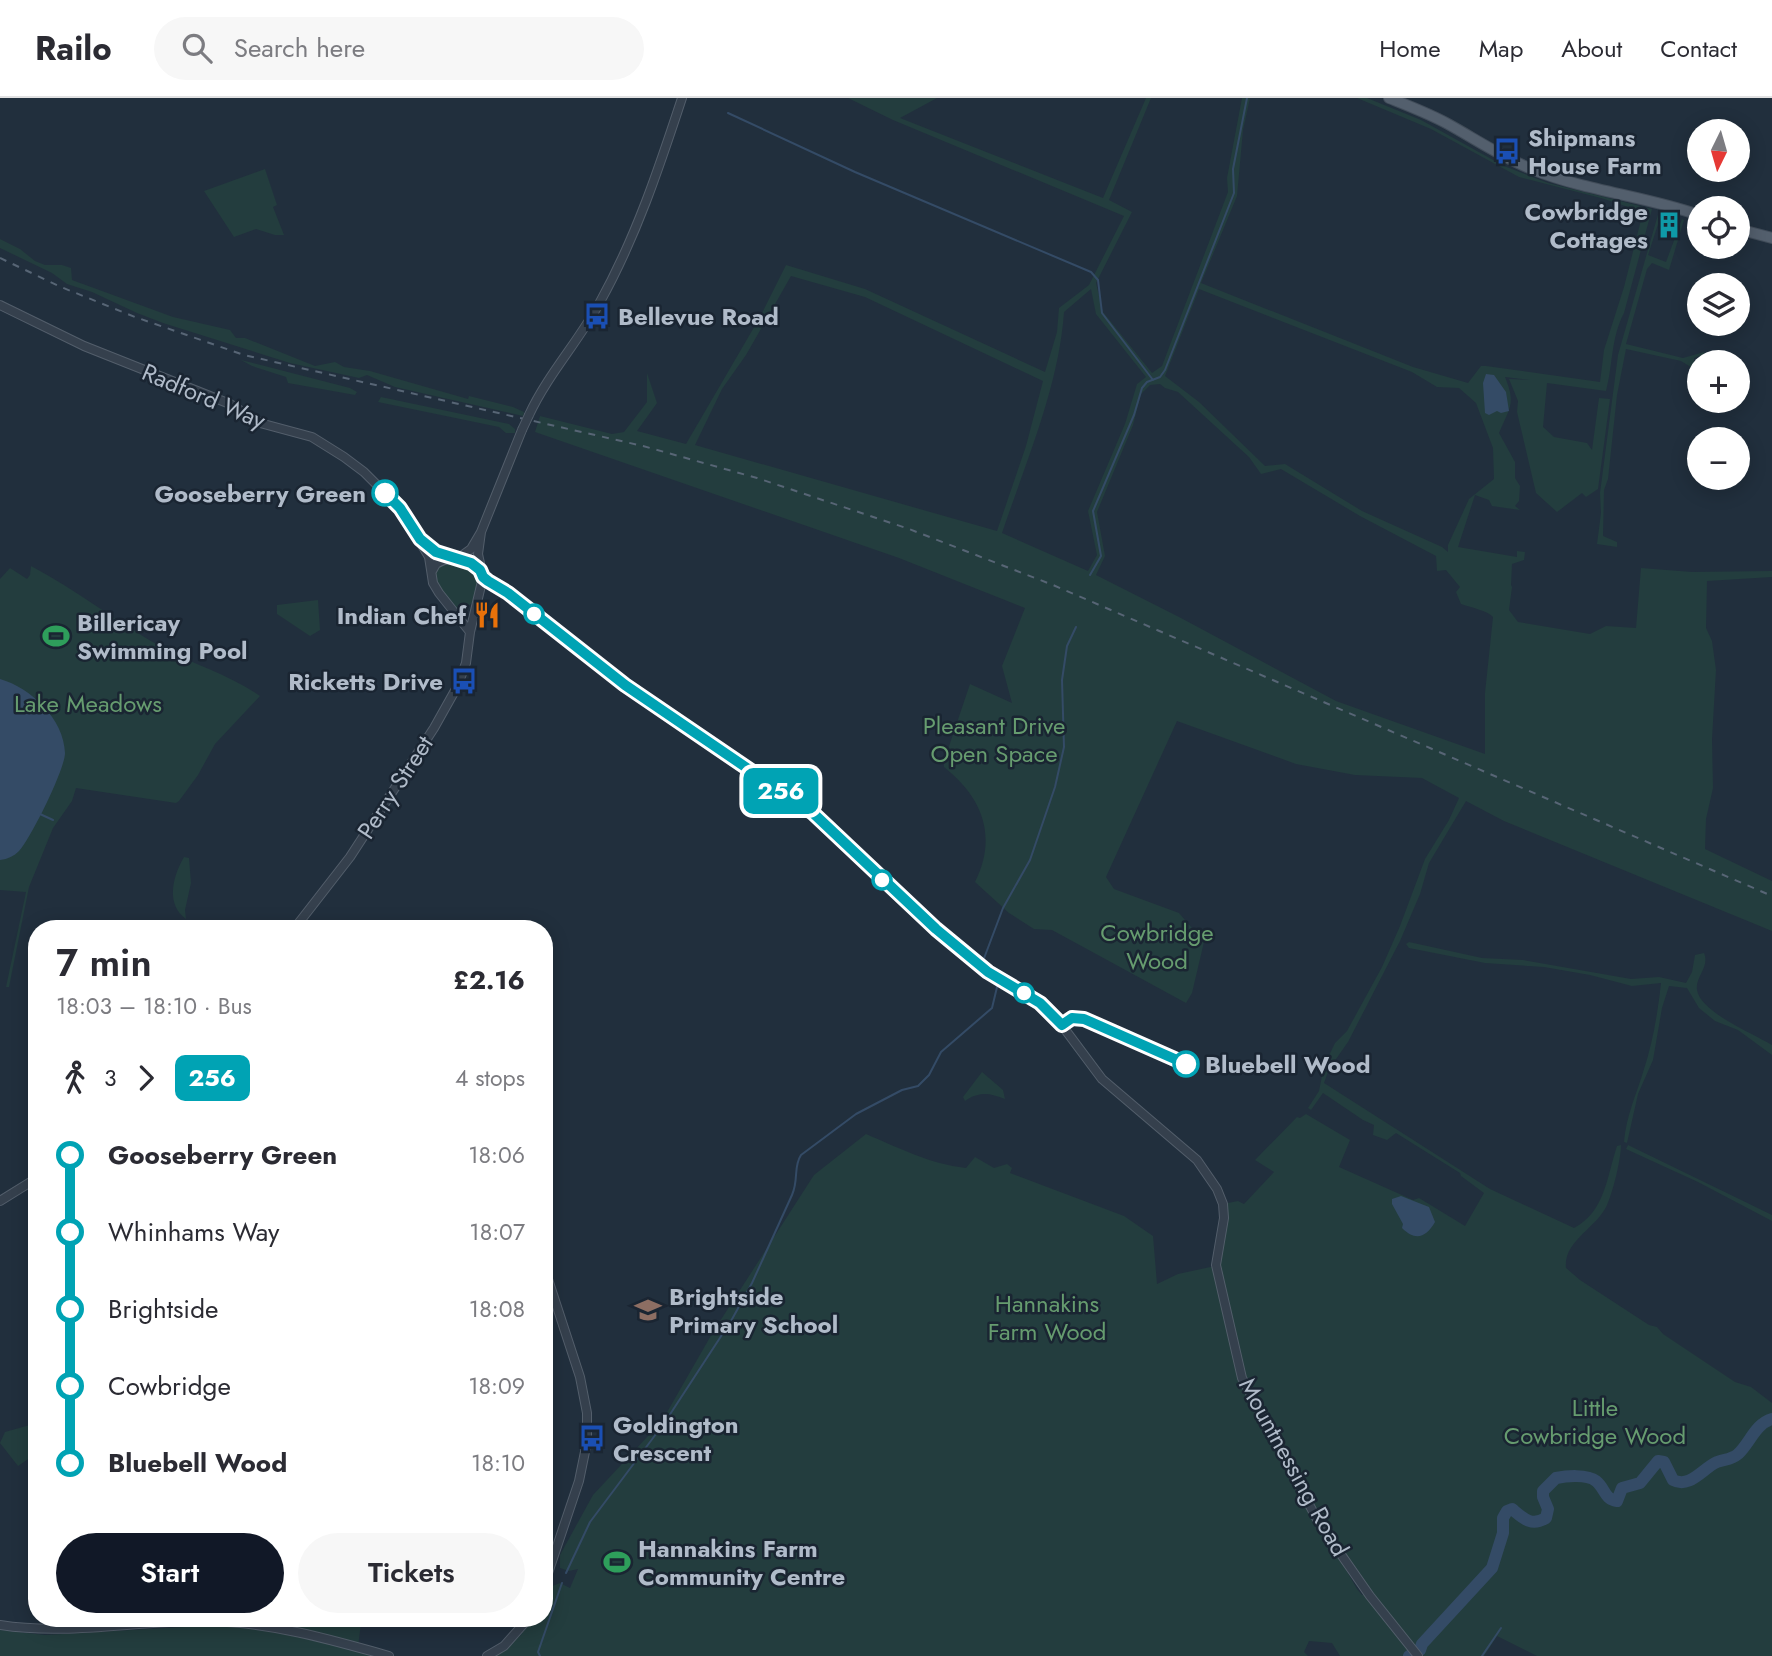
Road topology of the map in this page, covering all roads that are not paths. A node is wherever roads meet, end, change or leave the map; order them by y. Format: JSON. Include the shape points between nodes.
{"nodes":[{"id":1,"x":682,"y":98,"type":"edge"},
{"id":2,"x":1389,"y":98,"type":"edge"},
{"id":3,"x":1687,"y":211,"type":"edge"},
{"id":4,"x":1750,"y":232,"type":"edge"},
{"id":5,"x":1772,"y":238,"type":"edge"},
{"id":6,"x":0,"y":305,"type":"edge"},
{"id":7,"x":481,"y":532,"type":"junction"},
{"id":8,"x":420,"y":539,"type":"junction"},
{"id":9,"x":455,"y":558,"type":"junction"},
{"id":10,"x":431,"y":572,"type":"junction"},
{"id":11,"x":481,"y":573,"type":"junction"},
{"id":12,"x":503,"y":590,"type":"junction"},
{"id":13,"x":480,"y":593,"type":"junction"},
{"id":14,"x":476,"y":604,"type":"junction"},
{"id":15,"x":454,"y":612,"type":"junction"},
{"id":16,"x":470,"y":632,"type":"junction"},
{"id":17,"x":301,"y":920,"type":"edge"},
{"id":18,"x":28,"y":1184,"type":"edge"},
{"id":19,"x":0,"y":1201,"type":"edge"},
{"id":20,"x":553,"y":1294,"type":"edge"},
{"id":21,"x":553,"y":1558,"type":"edge"},
{"id":22,"x":0,"y":1625,"type":"edge"},
{"id":23,"x":80,"y":1627,"type":"edge"},
{"id":24,"x":273,"y":1627,"type":"edge"},
{"id":25,"x":521,"y":1627,"type":"edge"},
{"id":26,"x":1415,"y":1653,"type":"edge"},
{"id":27,"x":389,"y":1656,"type":"edge"},
{"id":28,"x":487,"y":1656,"type":"edge"}],
"edges":[{"from":1,"to":7,"type":"street","bridge":true,"via":[[632,237],[600,302],[529,415]]},
{"from":2,"to":3,"type":"main road","via":[[1532,169]]},
{"from":4,"to":5,"type":"main road"},
{"from":6,"to":8,"type":"street","name":"Radford Way","via":[[84,346],[230,404],[260,423],[312,437],[364,472],[400,508]]},
{"from":7,"to":9,"type":"street","via":[[471,549]]},
{"from":7,"to":11,"type":"street"},
{"from":8,"to":9,"type":"street","name":"Radford Way","via":[[436,552]]},
{"from":8,"to":10,"type":"street","name":"Radford Way"},
{"from":9,"to":10,"type":"street","via":[[436,564]]},
{"from":9,"to":11,"type":"street","name":"Mountnessing Road","via":[[471,563]]},
{"from":10,"to":15,"type":"street","via":[[433,583]]},
{"from":11,"to":12,"type":"street","name":"Mountnessing Road"},
{"from":11,"to":13,"type":"street"},
{"from":12,"to":13,"type":"street"},
{"from":12,"to":26,"type":"street","name":"Mountnessing Road","via":[[625,685],[813,813],[977,964],[1055,1016],[1102,1079],[1197,1160],[1223,1204],[1216,1265],[1242,1378],[1319,1523]]},
{"from":13,"to":14,"type":"street"},
{"from":14,"to":15,"type":"street"},
{"from":14,"to":16,"type":"street","name":"Perry Street"},
{"from":15,"to":16,"type":"street"},
{"from":16,"to":17,"type":"street","name":"Perry Street","via":[[466,663],[444,711],[349,857]]},
{"from":18,"to":19,"type":"street"},
{"from":20,"to":21,"type":"street","via":[[587,1413],[579,1481]]},
{"from":22,"to":23,"type":"street"},
{"from":24,"to":27,"type":"street"},
{"from":25,"to":28,"type":"street"}]}
